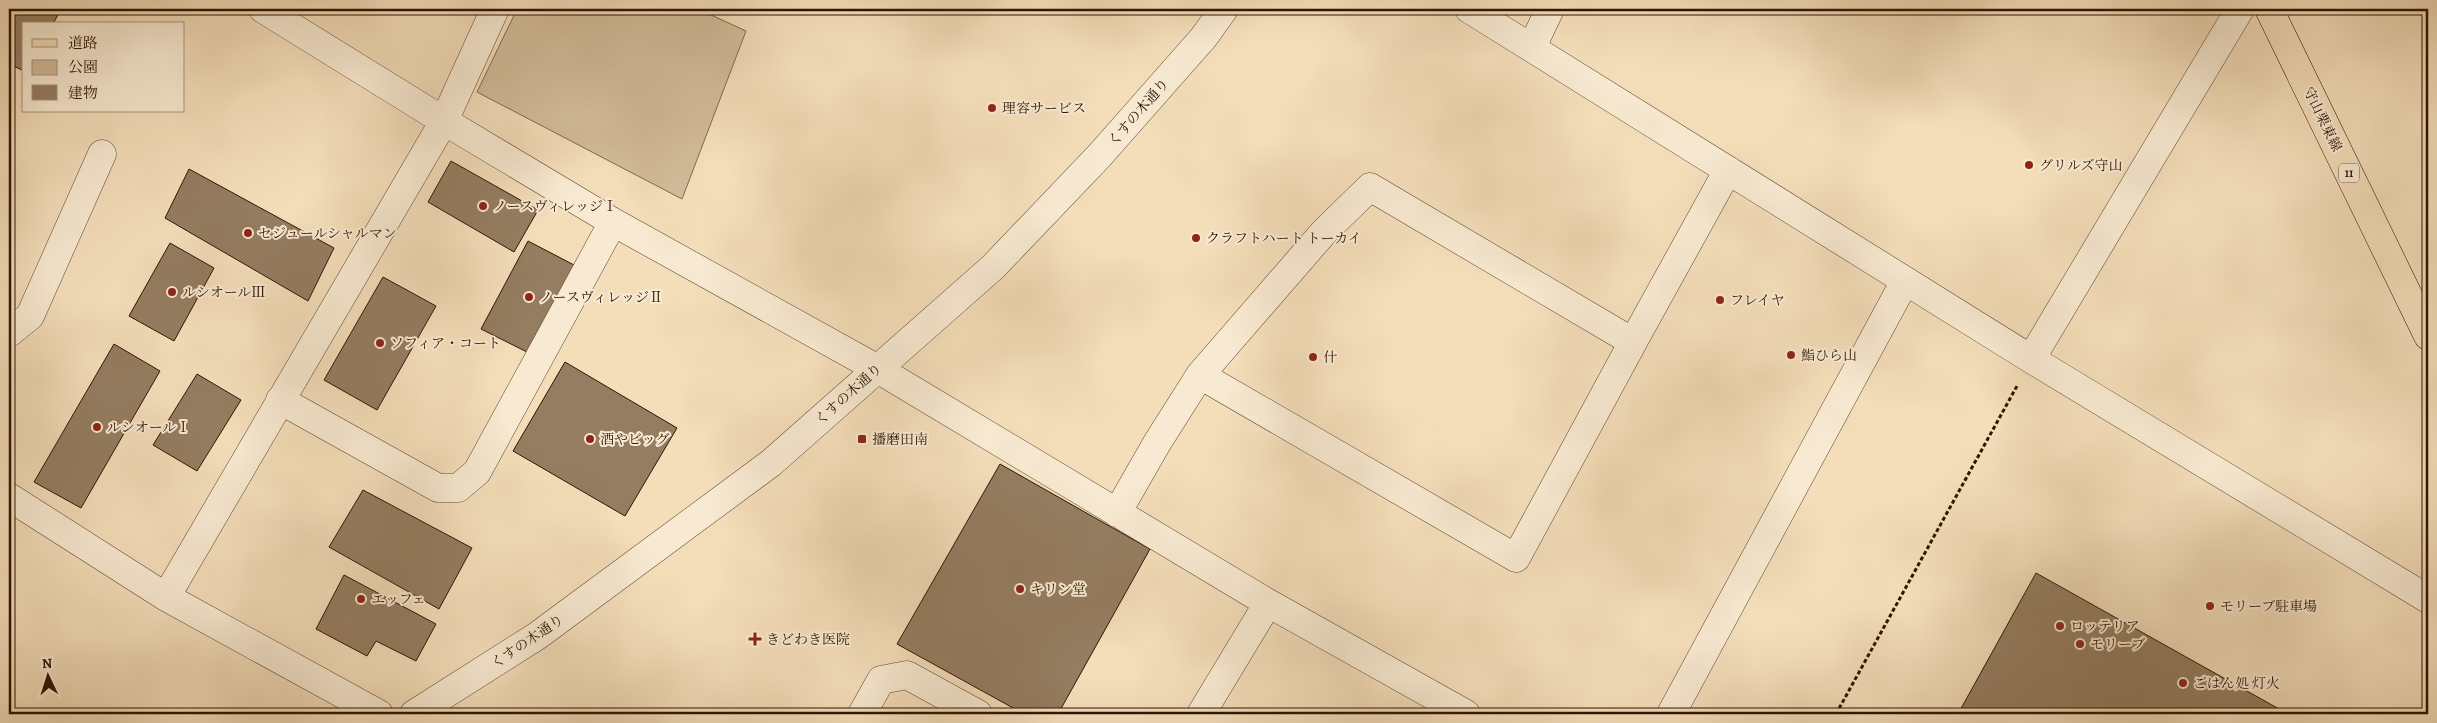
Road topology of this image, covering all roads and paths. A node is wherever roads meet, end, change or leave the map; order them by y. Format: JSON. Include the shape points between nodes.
{"nodes":[{"id":1,"x":263,"y":9,"type":"edge"},
{"id":2,"x":495,"y":9,"type":"edge"},
{"id":3,"x":1224,"y":9,"type":"edge"},
{"id":4,"x":1469,"y":9,"type":"edge"},
{"id":5,"x":1550,"y":9,"type":"edge"},
{"id":6,"x":2240,"y":9,"type":"edge"},
{"id":7,"x":2269,"y":9,"type":"edge"},
{"id":8,"x":1532,"y":47,"type":"junction"},
{"id":9,"x":444,"y":121,"type":"junction"},
{"id":10,"x":102,"y":154,"type":"dead end"},
{"id":11,"x":1728,"y":170,"type":"junction"},
{"id":12,"x":614,"y":222,"type":"junction"},
{"id":13,"x":1905,"y":281,"type":"junction"},
{"id":14,"x":9,"y":332,"type":"edge"},
{"id":15,"x":2428,"y":336,"type":"edge"},
{"id":16,"x":1633,"y":342,"type":"junction"},
{"id":17,"x":2031,"y":359,"type":"junction"},
{"id":18,"x":876,"y":368,"type":"junction"},
{"id":19,"x":1200,"y":375,"type":"junction"},
{"id":20,"x":280,"y":400,"type":"junction"},
{"id":21,"x":9,"y":496,"type":"edge"},
{"id":22,"x":1117,"y":513,"type":"junction"},
{"id":23,"x":166,"y":597,"type":"junction"},
{"id":24,"x":2428,"y":599,"type":"edge"},
{"id":25,"x":1268,"y":603,"type":"junction"},
{"id":26,"x":379,"y":714,"type":"edge"},
{"id":27,"x":414,"y":714,"type":"edge"},
{"id":28,"x":862,"y":714,"type":"edge"},
{"id":29,"x":978,"y":714,"type":"edge"},
{"id":30,"x":1201,"y":714,"type":"edge"},
{"id":31,"x":1466,"y":714,"type":"edge"},
{"id":32,"x":1671,"y":714,"type":"edge"},
{"id":33,"x":1836,"y":714,"type":"edge"}],
"edges":[{"from":1,"to":9,"type":"street"},
{"from":2,"to":9,"type":"street"},
{"from":3,"to":18,"type":"street","name":"くすの木通り","via":[[1204,37],[1100,155],[993,267]]},
{"from":4,"to":8,"type":"street"},
{"from":5,"to":8,"type":"street"},
{"from":6,"to":17,"type":"street"},
{"from":7,"to":15,"type":"main road","name":"守山栗東線","number":"11"},
{"from":8,"to":11,"type":"street"},
{"from":9,"to":12,"type":"street"},
{"from":9,"to":20,"type":"street"},
{"from":10,"to":14,"type":"street","via":[[30,316]]},
{"from":11,"to":13,"type":"street"},
{"from":11,"to":16,"type":"street"},
{"from":12,"to":18,"type":"street"},
{"from":12,"to":20,"type":"street","via":[[477,472],[458,488],[438,488]]},
{"from":13,"to":17,"type":"street"},
{"from":13,"to":32,"type":"street"},
{"from":16,"to":19,"type":"street","via":[[1370,187],[1324,232]]},
{"from":16,"to":19,"type":"street","via":[[1516,558]]},
{"from":17,"to":24,"type":"street"},
{"from":17,"to":33,"type":"path"},
{"from":18,"to":22,"type":"street"},
{"from":18,"to":27,"type":"street","name":"くすの木通り","via":[[771,463],[657,549],[537,636]]},
{"from":19,"to":22,"type":"street"},
{"from":20,"to":23,"type":"street"},
{"from":21,"to":23,"type":"street"},
{"from":22,"to":25,"type":"street"},
{"from":23,"to":26,"type":"street"},
{"from":25,"to":30,"type":"street"},
{"from":25,"to":31,"type":"street"},
{"from":28,"to":29,"type":"street","via":[[881,680],[907,675]]}]}
